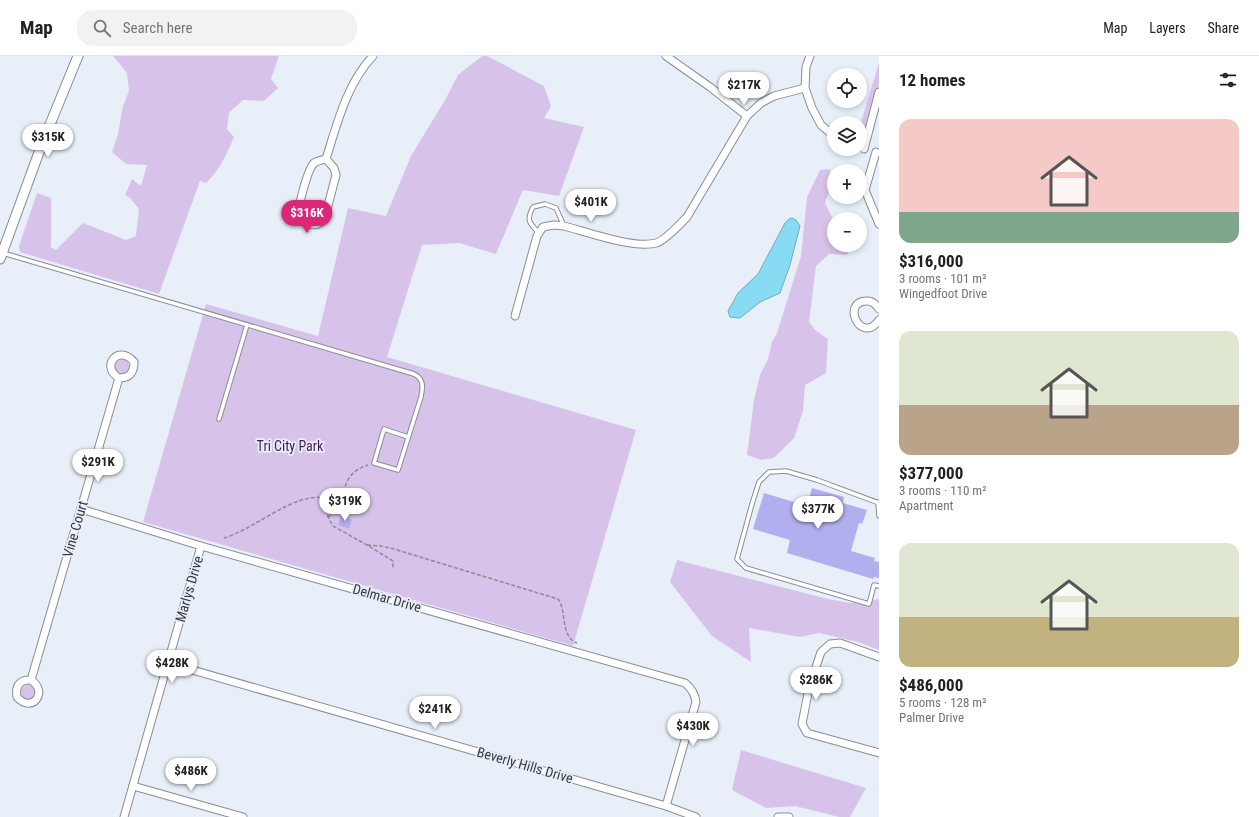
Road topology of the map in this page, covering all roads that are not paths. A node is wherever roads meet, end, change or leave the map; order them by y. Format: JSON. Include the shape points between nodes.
{"nodes":[{"id":1,"x":78,"y":56,"type":"edge"},
{"id":2,"x":373,"y":56,"type":"edge"},
{"id":3,"x":666,"y":56,"type":"edge"},
{"id":4,"x":810,"y":56,"type":"edge"},
{"id":5,"x":805,"y":88,"type":"junction"},
{"id":6,"x":879,"y":92,"type":"edge"},
{"id":7,"x":747,"y":116,"type":"junction"},
{"id":8,"x":827,"y":130,"type":"edge"},
{"id":9,"x":867,"y":132,"type":"edge"},
{"id":10,"x":867,"y":149,"type":"edge"},
{"id":11,"x":878,"y":152,"type":"edge"},
{"id":12,"x":326,"y":159,"type":"junction"},
{"id":13,"x":879,"y":224,"type":"edge"},
{"id":14,"x":564,"y":226,"type":"junction"},
{"id":15,"x":539,"y":233,"type":"junction"},
{"id":16,"x":1,"y":256,"type":"edge"},
{"id":17,"x":879,"y":309,"type":"edge"},
{"id":18,"x":515,"y":316,"type":"dead end"},
{"id":19,"x":878,"y":323,"type":"edge"},
{"id":20,"x":247,"y":325,"type":"junction"},
{"id":21,"x":119,"y":378,"type":"dead end"},
{"id":22,"x":219,"y":419,"type":"dead end"},
{"id":23,"x":408,"y":437,"type":"junction"},
{"id":24,"x":878,"y":502,"type":"edge"},
{"id":25,"x":81,"y":509,"type":"junction"},
{"id":26,"x":879,"y":516,"type":"edge"},
{"id":27,"x":201,"y":546,"type":"junction"},
{"id":28,"x":879,"y":586,"type":"edge"},
{"id":29,"x":879,"y":656,"type":"edge"},
{"id":30,"x":168,"y":663,"type":"junction"},
{"id":31,"x":31,"y":680,"type":"dead end"},
{"id":32,"x":879,"y":753,"type":"edge"},
{"id":33,"x":133,"y":786,"type":"junction"},
{"id":34,"x":666,"y":806,"type":"junction"},
{"id":35,"x":124,"y":817,"type":"edge"},
{"id":36,"x":243,"y":817,"type":"edge"},
{"id":37,"x":696,"y":817,"type":"edge"},
{"id":38,"x":778,"y":817,"type":"edge"},
{"id":39,"x":789,"y":817,"type":"edge"}],
"edges":[{"from":1,"to":16,"type":"street"},
{"from":2,"to":12,"type":"street","via":[[353,85]]},
{"from":3,"to":7,"type":"street"},
{"from":4,"to":5,"type":"street","via":[[806,66]]},
{"from":5,"to":7,"type":"street","via":[[774,96]]},
{"from":5,"to":8,"type":"street","via":[[812,108],[821,125]]},
{"from":6,"to":9,"type":"street"},
{"from":7,"to":14,"type":"street","via":[[687,217],[657,243],[636,244]]},
{"from":10,"to":11,"type":"street"},
{"from":11,"to":13,"type":"street","via":[[865,190]]},
{"from":12,"to":12,"type":"street","via":[[315,162],[309,171],[299,214],[308,224],[316,225],[321,222],[331,196],[336,175],[334,168]]},
{"from":14,"to":15,"type":"street","via":[[543,227]]},
{"from":14,"to":15,"type":"lane","via":[[556,208],[545,204],[533,207],[529,216],[530,224]]},
{"from":15,"to":18,"type":"street"},
{"from":16,"to":20,"type":"lane"},
{"from":17,"to":19,"type":"street","via":[[876,304],[868,301],[859,303],[854,310],[854,319],[860,326],[869,328]]},
{"from":20,"to":22,"type":"lane"},
{"from":20,"to":23,"type":"lane","via":[[419,377],[423,385],[422,391]]},
{"from":21,"to":25,"type":"street","name":"Vine Court"},
{"from":23,"to":23,"type":"lane","via":[[398,470],[374,463],[384,429]]},
{"from":24,"to":26,"type":"lane"},
{"from":24,"to":28,"type":"lane","via":[[786,471],[769,472],[759,482],[737,560],[746,568],[869,604],[874,585]]},
{"from":25,"to":27,"type":"street","name":"Delmar Drive"},
{"from":25,"to":31,"type":"street","name":"Vine Court"},
{"from":27,"to":30,"type":"street","name":"Marlys Drive"},
{"from":27,"to":34,"type":"street","name":"Delmar Drive","via":[[685,683],[692,690],[696,702]]},
{"from":29,"to":32,"type":"street","via":[[840,644],[830,644],[825,648],[821,652],[809,688],[802,724],[807,733]]},
{"from":30,"to":33,"type":"street","name":"Marlys Drive"},
{"from":30,"to":34,"type":"street","name":"Beverly Hills Drive"},
{"from":33,"to":35,"type":"street","name":"Marlys Drive"},
{"from":33,"to":36,"type":"street"},
{"from":34,"to":37,"type":"street","name":"Beverly Hills Drive"},
{"from":38,"to":39,"type":"street"}]}
